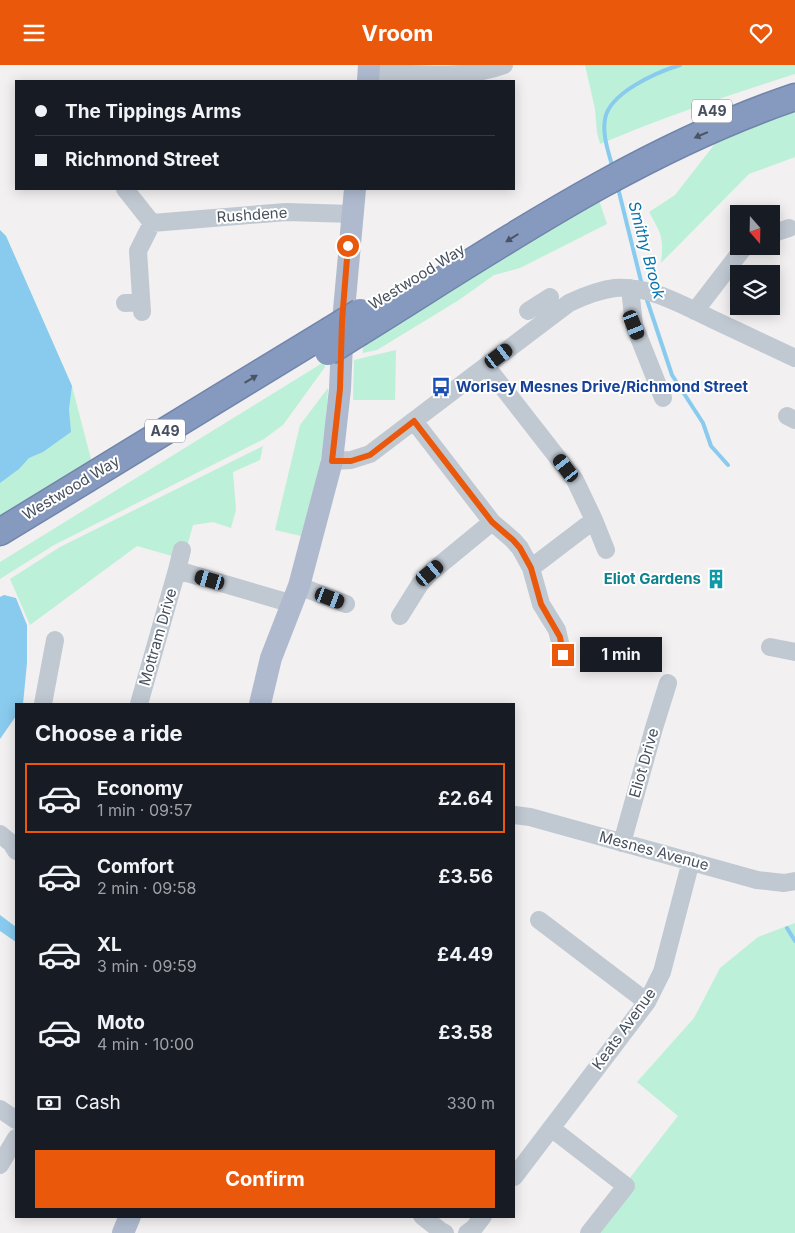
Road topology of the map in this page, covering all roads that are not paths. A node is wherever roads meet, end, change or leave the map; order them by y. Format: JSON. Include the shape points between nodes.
{"nodes":[{"id":1,"x":504,"y":65,"type":"edge"},
{"id":2,"x":369,"y":73,"type":"edge"},
{"id":3,"x":455,"y":78,"type":"edge"},
{"id":4,"x":795,"y":79,"type":"edge"},
{"id":5,"x":795,"y":97,"type":"edge"},
{"id":6,"x":634,"y":157,"type":"junction"},
{"id":7,"x":126,"y":190,"type":"edge"},
{"id":8,"x":354,"y":190,"type":"edge"},
{"id":9,"x":352,"y":215,"type":"junction"},
{"id":10,"x":152,"y":223,"type":"junction"},
{"id":11,"x":788,"y":228,"type":"dead end"},
{"id":12,"x":780,"y":231,"type":"edge"},
{"id":13,"x":738,"y":255,"type":"edge"},
{"id":14,"x":640,"y":290,"type":"junction"},
{"id":15,"x":550,"y":297,"type":"dead end"},
{"id":16,"x":136,"y":306,"type":"dead end"},
{"id":17,"x":695,"y":311,"type":"junction"},
{"id":18,"x":536,"y":313,"type":"junction"},
{"id":19,"x":329,"y":342,"type":"junction"},
{"id":20,"x":795,"y":358,"type":"edge"},
{"id":21,"x":486,"y":366,"type":"junction"},
{"id":22,"x":663,"y":398,"type":"dead end"},
{"id":23,"x":414,"y":421,"type":"junction"},
{"id":24,"x":332,"y":461,"type":"junction"},
{"id":25,"x":594,"y":520,"type":"junction"},
{"id":26,"x":492,"y":522,"type":"junction"},
{"id":27,"x":0,"y":532,"type":"edge"},
{"id":28,"x":0,"y":550,"type":"edge"},
{"id":29,"x":182,"y":550,"type":"dead end"},
{"id":30,"x":606,"y":551,"type":"dead end"},
{"id":31,"x":531,"y":568,"type":"junction"},
{"id":32,"x":177,"y":570,"type":"junction"},
{"id":33,"x":296,"y":595,"type":"junction"},
{"id":34,"x":346,"y":604,"type":"dead end"},
{"id":35,"x":400,"y":615,"type":"dead end"},
{"id":36,"x":55,"y":640,"type":"dead end"},
{"id":37,"x":770,"y":647,"type":"dead end"},
{"id":38,"x":795,"y":652,"type":"edge"},
{"id":39,"x":563,"y":655,"type":"dead end"},
{"id":40,"x":668,"y":683,"type":"dead end"},
{"id":41,"x":42,"y":703,"type":"edge"},
{"id":42,"x":140,"y":703,"type":"edge"},
{"id":43,"x":260,"y":703,"type":"edge"},
{"id":44,"x":515,"y":815,"type":"edge"},
{"id":45,"x":622,"y":843,"type":"junction"},
{"id":46,"x":691,"y":861,"type":"junction"},
{"id":47,"x":795,"y":881,"type":"edge"},
{"id":48,"x":539,"y":920,"type":"dead end"},
{"id":49,"x":647,"y":1001,"type":"junction"},
{"id":50,"x":0,"y":1109,"type":"edge"},
{"id":51,"x":15,"y":1119,"type":"edge"},
{"id":52,"x":551,"y":1128,"type":"junction"},
{"id":53,"x":15,"y":1140,"type":"edge"},
{"id":54,"x":0,"y":1165,"type":"edge"},
{"id":55,"x":515,"y":1176,"type":"edge"},
{"id":56,"x":129,"y":1218,"type":"edge"},
{"id":57,"x":425,"y":1218,"type":"edge"},
{"id":58,"x":482,"y":1218,"type":"edge"},
{"id":59,"x":123,"y":1233,"type":"edge"},
{"id":60,"x":446,"y":1233,"type":"edge"},
{"id":61,"x":467,"y":1233,"type":"edge"},
{"id":62,"x":589,"y":1233,"type":"edge"}],
"edges":[{"from":1,"to":3,"type":"street"},
{"from":2,"to":3,"type":"street"},
{"from":4,"to":6,"type":"highway","name":"Westwood Way","number":"A49","via":[[679,125]]},
{"from":5,"to":6,"type":"highway","name":"Westwood Way","number":"A49","one_way":true,"via":[[695,137]]},
{"from":6,"to":19,"type":"highway","name":"Westwood Way","number":"A49","bridge":true,"via":[[596,177]]},
{"from":7,"to":10,"type":"street"},
{"from":8,"to":9,"type":"main road"},
{"from":9,"to":10,"type":"street","name":"Rushdene","via":[[286,212]]},
{"from":9,"to":24,"type":"main road"},
{"from":10,"to":16,"type":"street","via":[[138,251]]},
{"from":11,"to":12,"type":"street"},
{"from":13,"to":17,"type":"street"},
{"from":14,"to":17,"type":"street"},
{"from":14,"to":18,"type":"street","via":[[617,288],[591,293]]},
{"from":14,"to":22,"type":"street","via":[[634,325]]},
{"from":15,"to":18,"type":"street"},
{"from":17,"to":20,"type":"street"},
{"from":18,"to":21,"type":"street"},
{"from":27,"to":19,"type":"highway","name":"Westwood Way","number":"A49","one_way":true},
{"from":19,"to":28,"type":"highway","name":"Westwood Way","number":"A49"},
{"from":21,"to":23,"type":"street"},
{"from":21,"to":25,"type":"street","via":[[575,480]]},
{"from":23,"to":24,"type":"street","via":[[370,455],[351,461]]},
{"from":23,"to":26,"type":"street"},
{"from":24,"to":33,"type":"main road"},
{"from":25,"to":30,"type":"street"},
{"from":25,"to":31,"type":"street"},
{"from":26,"to":31,"type":"street","via":[[520,548]]},
{"from":26,"to":35,"type":"street","via":[[430,573],[420,584],[415,602]]},
{"from":29,"to":32,"type":"street","name":"Mottram Drive"},
{"from":31,"to":39,"type":"street","via":[[541,604],[560,637]]},
{"from":32,"to":33,"type":"street","name":"Mottram Drive"},
{"from":32,"to":42,"type":"street","name":"Mottram Drive"},
{"from":33,"to":34,"type":"street","name":"Mottram Drive"},
{"from":33,"to":43,"type":"main road","via":[[271,657]]},
{"from":36,"to":41,"type":"street"},
{"from":37,"to":38,"type":"street"},
{"from":40,"to":45,"type":"street","name":"Eliot Drive"},
{"from":44,"to":45,"type":"street","name":"Mesnes Avenue"},
{"from":45,"to":46,"type":"street","name":"Mesnes Avenue"},
{"from":46,"to":47,"type":"street","name":"Mesnes Avenue","via":[[769,882]]},
{"from":46,"to":49,"type":"street","name":"Keats Avenue","via":[[662,973]]},
{"from":48,"to":49,"type":"street"},
{"from":49,"to":52,"type":"street","name":"Keats Avenue"},
{"from":50,"to":51,"type":"street"},
{"from":52,"to":55,"type":"street","name":"Keats Avenue"},
{"from":52,"to":62,"type":"street","via":[[626,1186]]},
{"from":53,"to":54,"type":"street"},
{"from":56,"to":59,"type":"main road"},
{"from":57,"to":60,"type":"street"},
{"from":58,"to":61,"type":"street"}]}
